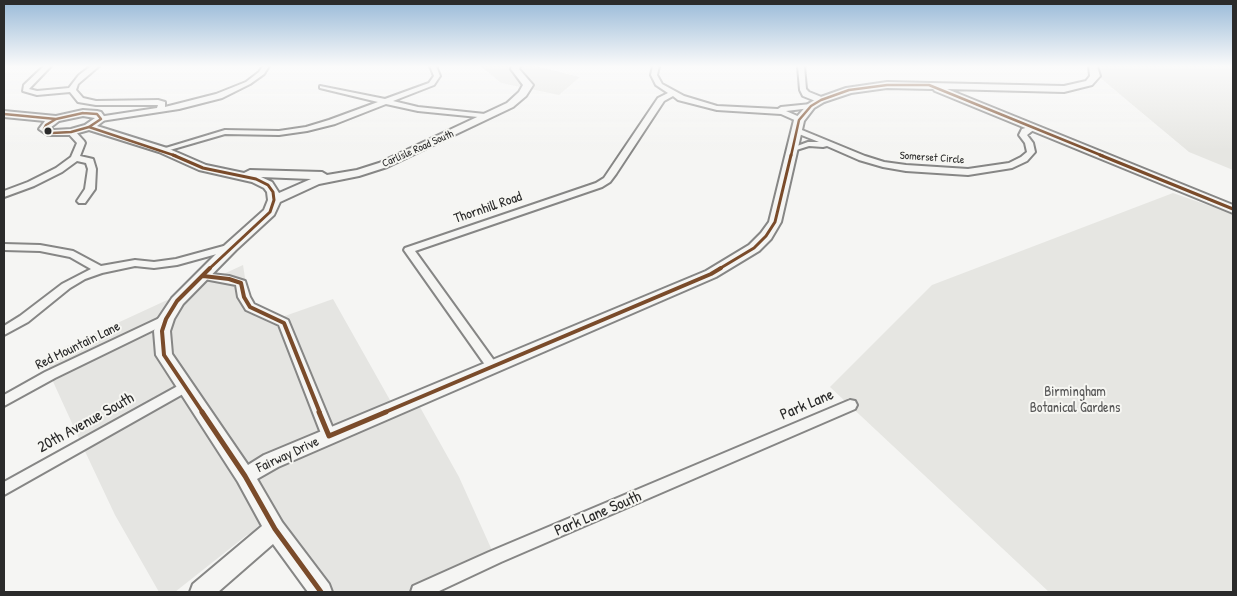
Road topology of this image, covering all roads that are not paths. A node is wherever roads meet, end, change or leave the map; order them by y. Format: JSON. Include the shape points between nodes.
{"nodes":[{"id":1,"x":75,"y":94,"type":"edge"},
{"id":2,"x":224,"y":94,"type":"edge"},
{"id":3,"x":352,"y":94,"type":"edge"},
{"id":4,"x":407,"y":94,"type":"edge"},
{"id":5,"x":523,"y":94,"type":"edge"},
{"id":6,"x":672,"y":94,"type":"joint"},
{"id":7,"x":806,"y":94,"type":"edge"},
{"id":8,"x":838,"y":94,"type":"edge"},
{"id":9,"x":951,"y":94,"type":"edge"},
{"id":10,"x":820,"y":100,"type":"junction"},
{"id":11,"x":387,"y":102,"type":"junction"},
{"id":12,"x":811,"y":106,"type":"junction"},
{"id":13,"x":160,"y":110,"type":"junction"},
{"id":14,"x":759,"y":110,"type":"junction"},
{"id":15,"x":4,"y":114,"type":"edge"},
{"id":16,"x":486,"y":116,"type":"junction"},
{"id":17,"x":56,"y":119,"type":"junction"},
{"id":18,"x":101,"y":119,"type":"junction"},
{"id":19,"x":798,"y":125,"type":"junction"},
{"id":20,"x":89,"y":127,"type":"junction"},
{"id":21,"x":1032,"y":128,"type":"junction"},
{"id":22,"x":71,"y":132,"type":"junction"},
{"id":23,"x":829,"y":145,"type":"junction"},
{"id":24,"x":793,"y":149,"type":"junction"},
{"id":25,"x":163,"y":150,"type":"junction"},
{"id":26,"x":76,"y":158,"type":"junction"},
{"id":27,"x":224,"y":172,"type":"junction"},
{"id":28,"x":339,"y":176,"type":"junction"},
{"id":29,"x":4,"y":194,"type":"edge"},
{"id":30,"x":274,"y":200,"type":"junction"},
{"id":31,"x":82,"y":201,"type":"dead end"},
{"id":32,"x":1233,"y":209,"type":"edge"},
{"id":33,"x":4,"y":247,"type":"edge"},
{"id":34,"x":231,"y":247,"type":"junction"},
{"id":35,"x":99,"y":270,"type":"junction"},
{"id":36,"x":203,"y":276,"type":"junction"},
{"id":37,"x":166,"y":319,"type":"junction"},
{"id":38,"x":4,"y":330,"type":"edge"},
{"id":39,"x":492,"y":366,"type":"junction"},
{"id":40,"x":185,"y":387,"type":"junction"},
{"id":41,"x":4,"y":401,"type":"edge"},
{"id":42,"x":850,"y":405,"type":"dead end"},
{"id":43,"x":330,"y":436,"type":"junction"},
{"id":44,"x":777,"y":436,"type":"joint"},
{"id":45,"x":245,"y":476,"type":"junction"},
{"id":46,"x":4,"y":489,"type":"edge"},
{"id":47,"x":275,"y":529,"type":"junction"},
{"id":48,"x":201,"y":592,"type":"edge"},
{"id":49,"x":321,"y":592,"type":"edge"},
{"id":50,"x":419,"y":592,"type":"edge"}],
"edges":[{"from":1,"to":13,"type":"street","via":[[81,100],[96,103],[149,100],[162,104]]},
{"from":2,"to":13,"type":"street"},
{"from":3,"to":11,"type":"street"},
{"from":4,"to":11,"type":"street"},
{"from":5,"to":16,"type":"street","name":"Carlisle Road South","via":[[510,105]]},
{"from":6,"to":14,"type":"street","via":[[717,108]]},
{"from":6,"to":39,"type":"street","name":"Thornhill Road","via":[[661,100],[613,172],[599,185],[409,250]]},
{"from":7,"to":10,"type":"street"},
{"from":8,"to":10,"type":"street","name":"Fairway Drive"},
{"from":9,"to":21,"type":"street"},
{"from":10,"to":12,"type":"street","name":"Fairway Drive"},
{"from":11,"to":16,"type":"street","via":[[424,110]]},
{"from":11,"to":25,"type":"street","via":[[307,129],[264,134],[225,132]]},
{"from":12,"to":14,"type":"street"},
{"from":12,"to":19,"type":"street","name":"Fairway Drive"},
{"from":13,"to":18,"type":"street"},
{"from":14,"to":19,"type":"street","name":"Somerset Circle","via":[[783,112]]},
{"from":15,"to":17,"type":"street"},
{"from":16,"to":28,"type":"street","name":"Carlisle Road South","via":[[383,165]]},
{"from":17,"to":18,"type":"street","via":[[84,112],[97,114]]},
{"from":17,"to":22,"type":"street","via":[[46,125],[45,131]]},
{"from":18,"to":20,"type":"street"},
{"from":19,"to":23,"type":"street","name":"Somerset Circle"},
{"from":19,"to":24,"type":"street","name":"Fairway Drive"},
{"from":20,"to":22,"type":"street"},
{"from":20,"to":25,"type":"street"},
{"from":21,"to":23,"type":"street","name":"Somerset Circle","via":[[1023,134],[1031,152],[1012,165],[992,170],[968,172],[906,168],[883,164]]},
{"from":21,"to":32,"type":"street"},
{"from":22,"to":26,"type":"street","via":[[81,143]]},
{"from":23,"to":24,"type":"street","name":"Somerset Circle","via":[[808,144]]},
{"from":24,"to":39,"type":"street","name":"Fairway Drive","via":[[775,222],[754,248],[712,274]]},
{"from":25,"to":27,"type":"street","via":[[203,168]]},
{"from":26,"to":29,"type":"street","via":[[38,181]]},
{"from":26,"to":31,"type":"street","via":[[90,161],[92,169],[90,189]]},
{"from":27,"to":28,"type":"street"},
{"from":27,"to":30,"type":"street","via":[[268,185]]},
{"from":28,"to":30,"type":"street","name":"Carlisle Road South","via":[[302,186]]},
{"from":30,"to":34,"type":"street","via":[[270,212]]},
{"from":33,"to":35,"type":"street","via":[[40,248],[73,254]]},
{"from":34,"to":35,"type":"street","via":[[177,262],[135,263]]},
{"from":34,"to":36,"type":"street"},
{"from":35,"to":38,"type":"street","via":[[81,276]]},
{"from":36,"to":37,"type":"street","via":[[177,302]]},
{"from":36,"to":43,"type":"street","via":[[241,283],[250,307],[284,323]]},
{"from":37,"to":40,"type":"street","via":[[162,331],[164,355]]},
{"from":37,"to":41,"type":"street","name":"Red Mountain Lane"},
{"from":39,"to":43,"type":"street","name":"Fairway Drive"},
{"from":40,"to":45,"type":"street"},
{"from":40,"to":46,"type":"street","name":"20th Avenue South"},
{"from":42,"to":44,"type":"street","name":"Park Lane"},
{"from":43,"to":45,"type":"street","name":"Fairway Drive","via":[[271,461]]},
{"from":44,"to":50,"type":"street","name":"Park Lane South"},
{"from":45,"to":47,"type":"street"},
{"from":47,"to":48,"type":"street"},
{"from":47,"to":49,"type":"street"}]}
